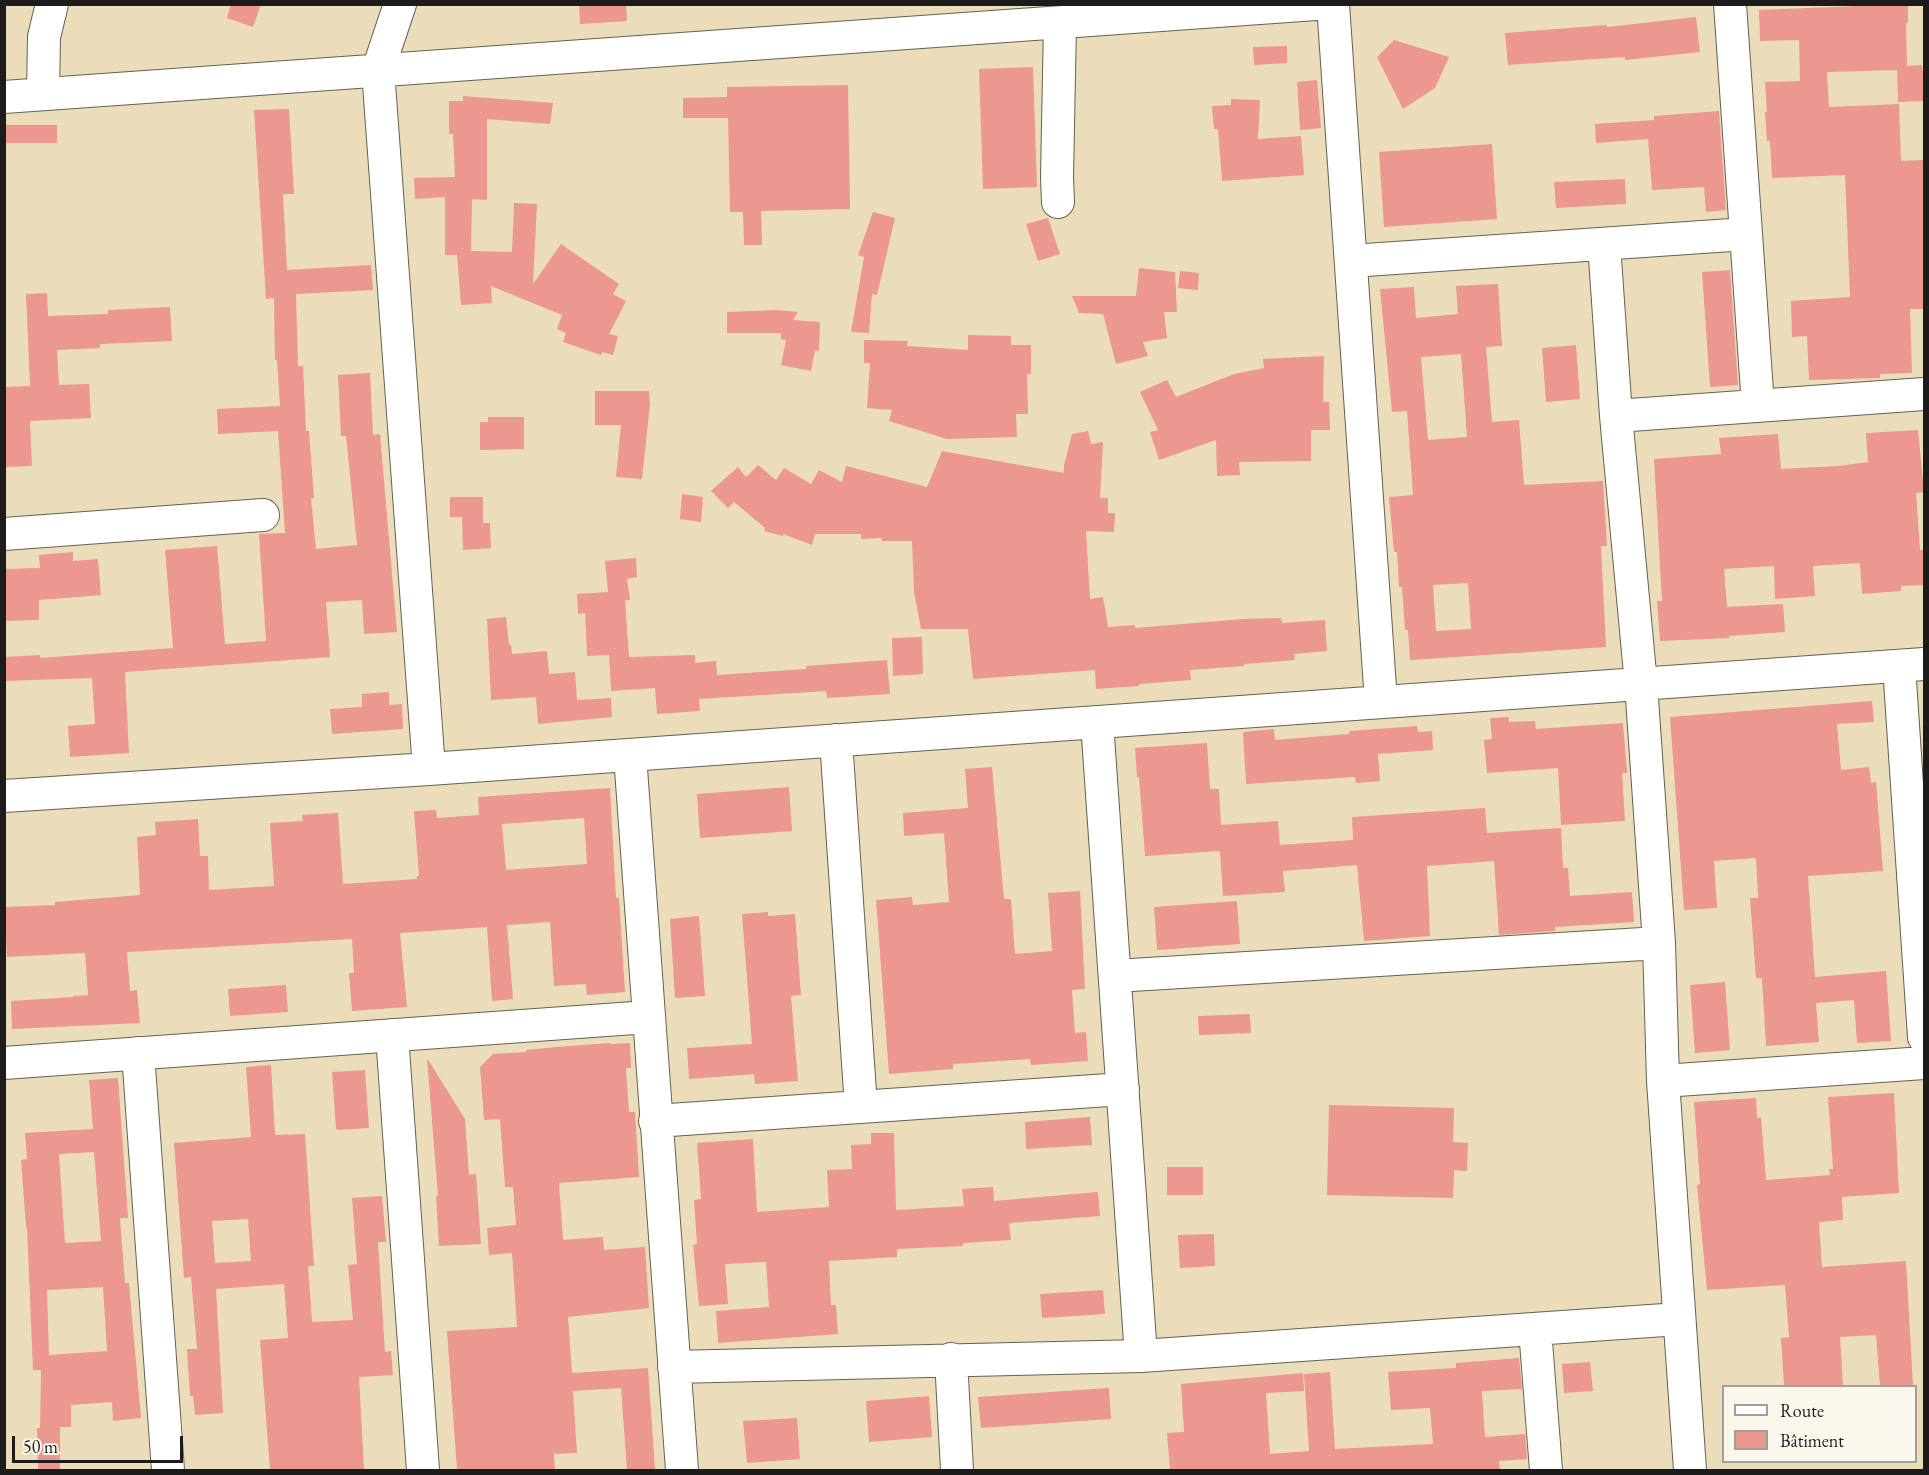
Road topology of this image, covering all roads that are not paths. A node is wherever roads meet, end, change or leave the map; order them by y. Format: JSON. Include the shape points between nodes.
{"nodes":[{"id":1,"x":52,"y":4,"type":"edge"},
{"id":2,"x":400,"y":4,"type":"edge"},
{"id":3,"x":1316,"y":4,"type":"edge"},
{"id":4,"x":1333,"y":4,"type":"edge"},
{"id":5,"x":1730,"y":4,"type":"edge"},
{"id":6,"x":929,"y":18,"type":"edge"},
{"id":7,"x":1060,"y":23,"type":"junction"},
{"id":8,"x":378,"y":70,"type":"junction"},
{"id":9,"x":43,"y":93,"type":"junction"},
{"id":10,"x":4,"y":97,"type":"edge"},
{"id":11,"x":1058,"y":202,"type":"dead end"},
{"id":12,"x":1746,"y":234,"type":"junction"},
{"id":13,"x":1604,"y":244,"type":"junction"},
{"id":14,"x":1351,"y":261,"type":"junction"},
{"id":15,"x":1924,"y":394,"type":"edge"},
{"id":16,"x":1758,"y":406,"type":"junction"},
{"id":17,"x":1616,"y":416,"type":"junction"},
{"id":18,"x":263,"y":515,"type":"dead end"},
{"id":19,"x":4,"y":534,"type":"edge"},
{"id":20,"x":1912,"y":665,"type":"edge"},
{"id":21,"x":1641,"y":684,"type":"junction"},
{"id":22,"x":1381,"y":702,"type":"junction"},
{"id":23,"x":1097,"y":722,"type":"junction"},
{"id":24,"x":836,"y":740,"type":"junction"},
{"id":25,"x":630,"y":755,"type":"junction"},
{"id":26,"x":429,"y":769,"type":"junction"},
{"id":27,"x":4,"y":796,"type":"edge"},
{"id":28,"x":1659,"y":943,"type":"junction"},
{"id":29,"x":1115,"y":976,"type":"junction"},
{"id":30,"x":648,"y":1017,"type":"junction"},
{"id":31,"x":392,"y":1035,"type":"junction"},
{"id":32,"x":1924,"y":1037,"type":"edge"},
{"id":33,"x":138,"y":1053,"type":"junction"},
{"id":34,"x":4,"y":1063,"type":"edge"},
{"id":35,"x":1924,"y":1063,"type":"edge"},
{"id":36,"x":1663,"y":1081,"type":"junction"},
{"id":37,"x":1123,"y":1089,"type":"junction"},
{"id":38,"x":861,"y":1107,"type":"junction"},
{"id":39,"x":656,"y":1121,"type":"junction"},
{"id":40,"x":1679,"y":1319,"type":"junction"},
{"id":41,"x":1535,"y":1329,"type":"junction"},
{"id":42,"x":1141,"y":1356,"type":"junction"},
{"id":43,"x":951,"y":1359,"type":"junction"},
{"id":44,"x":674,"y":1367,"type":"junction"},
{"id":45,"x":168,"y":1470,"type":"edge"},
{"id":46,"x":423,"y":1470,"type":"edge"},
{"id":47,"x":682,"y":1470,"type":"edge"},
{"id":48,"x":957,"y":1470,"type":"edge"},
{"id":49,"x":1546,"y":1470,"type":"edge"},
{"id":50,"x":1690,"y":1470,"type":"edge"}],
"edges":[{"from":1,"to":9,"type":"street","via":[[44,37]]},
{"from":2,"to":8,"type":"street"},
{"from":3,"to":7,"type":"street"},
{"from":4,"to":14,"type":"street"},
{"from":5,"to":12,"type":"street"},
{"from":6,"to":7,"type":"street"},
{"from":6,"to":8,"type":"street"},
{"from":7,"to":11,"type":"street"},
{"from":8,"to":9,"type":"street"},
{"from":8,"to":26,"type":"street"},
{"from":9,"to":10,"type":"street"},
{"from":12,"to":13,"type":"street"},
{"from":12,"to":16,"type":"street"},
{"from":13,"to":14,"type":"street"},
{"from":13,"to":17,"type":"street"},
{"from":14,"to":22,"type":"street"},
{"from":15,"to":16,"type":"street"},
{"from":16,"to":17,"type":"street"},
{"from":17,"to":21,"type":"street"},
{"from":18,"to":19,"type":"street"},
{"from":20,"to":21,"type":"street"},
{"from":20,"to":32,"type":"street"},
{"from":21,"to":22,"type":"street"},
{"from":21,"to":28,"type":"street"},
{"from":22,"to":23,"type":"street"},
{"from":23,"to":24,"type":"street"},
{"from":23,"to":29,"type":"street"},
{"from":24,"to":25,"type":"street"},
{"from":24,"to":38,"type":"street"},
{"from":25,"to":26,"type":"street"},
{"from":25,"to":30,"type":"street"},
{"from":26,"to":27,"type":"street"},
{"from":28,"to":29,"type":"street"},
{"from":28,"to":36,"type":"street"},
{"from":29,"to":37,"type":"street"},
{"from":30,"to":31,"type":"street"},
{"from":30,"to":39,"type":"street"},
{"from":31,"to":33,"type":"street"},
{"from":31,"to":46,"type":"street"},
{"from":33,"to":34,"type":"street"},
{"from":33,"to":45,"type":"street"},
{"from":35,"to":36,"type":"street"},
{"from":36,"to":40,"type":"street"},
{"from":37,"to":38,"type":"street"},
{"from":37,"to":42,"type":"street"},
{"from":38,"to":39,"type":"street"},
{"from":39,"to":44,"type":"street"},
{"from":40,"to":41,"type":"street"},
{"from":40,"to":50,"type":"street"},
{"from":41,"to":42,"type":"street"},
{"from":41,"to":49,"type":"street"},
{"from":42,"to":43,"type":"street"},
{"from":43,"to":44,"type":"street"},
{"from":43,"to":48,"type":"street"},
{"from":44,"to":47,"type":"street"}]}
